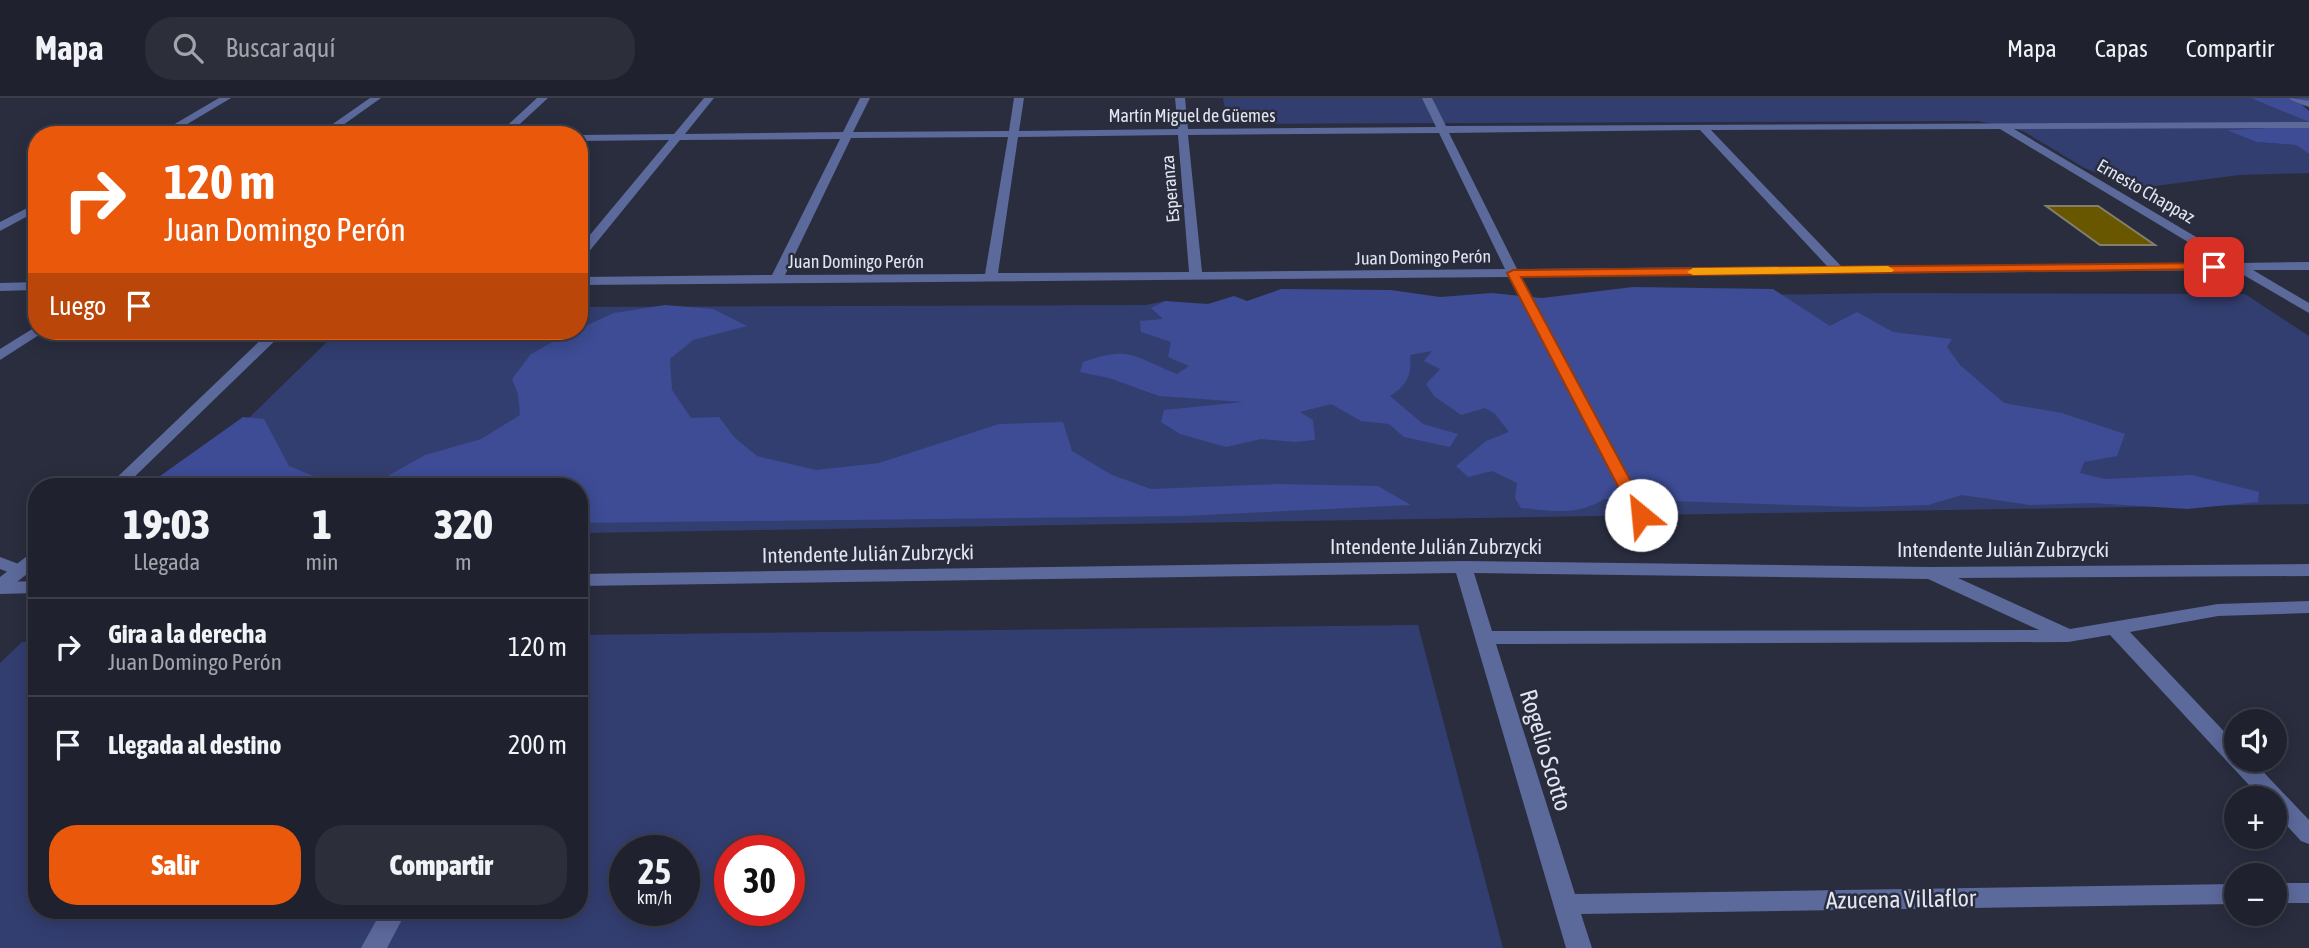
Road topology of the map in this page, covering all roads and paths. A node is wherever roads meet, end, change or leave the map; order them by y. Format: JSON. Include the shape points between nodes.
{"nodes":[{"id":1,"x":226,"y":98,"type":"edge"},
{"id":2,"x":376,"y":98,"type":"edge"},
{"id":3,"x":543,"y":98,"type":"edge"},
{"id":4,"x":709,"y":98,"type":"edge"},
{"id":5,"x":865,"y":98,"type":"edge"},
{"id":6,"x":1019,"y":98,"type":"edge"},
{"id":7,"x":1180,"y":98,"type":"edge"},
{"id":8,"x":1427,"y":98,"type":"edge"},
{"id":9,"x":2294,"y":98,"type":"edge"},
{"id":10,"x":2309,"y":104,"type":"edge"},
{"id":11,"x":2309,"y":125,"type":"edge"},
{"id":12,"x":178,"y":126,"type":"edge"},
{"id":13,"x":335,"y":126,"type":"edge"},
{"id":14,"x":512,"y":126,"type":"edge"},
{"id":15,"x":2001,"y":126,"type":"junction"},
{"id":16,"x":1703,"y":127,"type":"junction"},
{"id":17,"x":1440,"y":131,"type":"junction"},
{"id":18,"x":1183,"y":133,"type":"junction"},
{"id":19,"x":1012,"y":134,"type":"junction"},
{"id":20,"x":847,"y":135,"type":"junction"},
{"id":21,"x":678,"y":136,"type":"junction"},
{"id":22,"x":588,"y":138,"type":"edge"},
{"id":23,"x":28,"y":211,"type":"edge"},
{"id":24,"x":0,"y":227,"type":"edge"},
{"id":25,"x":588,"y":245,"type":"edge"},
{"id":26,"x":2309,"y":266,"type":"edge"},
{"id":27,"x":2241,"y":267,"type":"junction"},
{"id":28,"x":1837,"y":270,"type":"junction"},
{"id":29,"x":1513,"y":273,"type":"junction"},
{"id":30,"x":1196,"y":276,"type":"junction"},
{"id":31,"x":991,"y":278,"type":"junction"},
{"id":32,"x":777,"y":279,"type":"junction"},
{"id":33,"x":588,"y":281,"type":"edge"},
{"id":34,"x":28,"y":286,"type":"edge"},
{"id":35,"x":0,"y":287,"type":"edge"},
{"id":36,"x":2309,"y":309,"type":"edge"},
{"id":37,"x":28,"y":336,"type":"edge"},
{"id":38,"x":269,"y":340,"type":"edge"},
{"id":39,"x":0,"y":356,"type":"edge"},
{"id":40,"x":124,"y":478,"type":"edge"},
{"id":41,"x":1641,"y":515,"type":"dead end"},
{"id":42,"x":0,"y":563,"type":"edge"},
{"id":43,"x":28,"y":563,"type":"edge"},
{"id":44,"x":1463,"y":567,"type":"junction"},
{"id":45,"x":2303,"y":569,"type":"edge"},
{"id":46,"x":18,"y":570,"type":"junction"},
{"id":47,"x":1929,"y":572,"type":"junction"},
{"id":48,"x":588,"y":580,"type":"edge"},
{"id":49,"x":0,"y":587,"type":"edge"},
{"id":50,"x":28,"y":587,"type":"edge"},
{"id":51,"x":2309,"y":607,"type":"edge"},
{"id":52,"x":2115,"y":628,"type":"junction"},
{"id":53,"x":2068,"y":636,"type":"junction"},
{"id":54,"x":1484,"y":638,"type":"junction"},
{"id":55,"x":2224,"y":743,"type":"edge"},
{"id":56,"x":2251,"y":772,"type":"edge"},
{"id":57,"x":2264,"y":786,"type":"edge"},
{"id":58,"x":2287,"y":811,"type":"edge"},
{"id":59,"x":2309,"y":835,"type":"edge"},
{"id":60,"x":2287,"y":893,"type":"edge"},
{"id":61,"x":2309,"y":893,"type":"edge"},
{"id":62,"x":2224,"y":894,"type":"edge"},
{"id":63,"x":1565,"y":904,"type":"junction"},
{"id":64,"x":390,"y":919,"type":"edge"},
{"id":65,"x":373,"y":948,"type":"edge"},
{"id":66,"x":1579,"y":948,"type":"edge"}],
"edges":[{"from":1,"to":12,"type":"street"},
{"from":2,"to":13,"type":"street"},
{"from":3,"to":14,"type":"street"},
{"from":4,"to":21,"type":"street"},
{"from":5,"to":20,"type":"street"},
{"from":6,"to":19,"type":"street"},
{"from":7,"to":18,"type":"street","name":"Esperanza"},
{"from":8,"to":17,"type":"street"},
{"from":9,"to":10,"type":"street"},
{"from":11,"to":15,"type":"street","name":"Martín Miguel de Güemes"},
{"from":15,"to":16,"type":"street","name":"Martín Miguel de Güemes"},
{"from":15,"to":27,"type":"street","name":"Ernesto Chappaz"},
{"from":16,"to":17,"type":"street","name":"Martín Miguel de Güemes"},
{"from":16,"to":28,"type":"street"},
{"from":17,"to":18,"type":"street","name":"Martín Miguel de Güemes"},
{"from":17,"to":29,"type":"street"},
{"from":18,"to":19,"type":"street","name":"Martín Miguel de Güemes"},
{"from":18,"to":30,"type":"street","name":"Esperanza"},
{"from":19,"to":20,"type":"street","name":"Martín Miguel de Güemes"},
{"from":19,"to":31,"type":"street"},
{"from":20,"to":21,"type":"street","name":"Martín Miguel de Güemes"},
{"from":20,"to":32,"type":"street"},
{"from":21,"to":22,"type":"street","name":"Martín Miguel de Güemes"},
{"from":21,"to":25,"type":"street"},
{"from":23,"to":24,"type":"street"},
{"from":26,"to":27,"type":"street","name":"Juan Domingo Perón"},
{"from":27,"to":28,"type":"street","name":"Juan Domingo Perón"},
{"from":27,"to":36,"type":"street","name":"Ernesto Chappaz"},
{"from":28,"to":29,"type":"street","name":"Juan Domingo Perón"},
{"from":29,"to":30,"type":"street","name":"Juan Domingo Perón"},
{"from":29,"to":41,"type":"street"},
{"from":30,"to":31,"type":"street","name":"Juan Domingo Perón"},
{"from":31,"to":32,"type":"street","name":"Juan Domingo Perón"},
{"from":32,"to":33,"type":"street","name":"Juan Domingo Perón"},
{"from":34,"to":35,"type":"street"},
{"from":37,"to":39,"type":"street"},
{"from":38,"to":40,"type":"street"},
{"from":42,"to":46,"type":"street"},
{"from":43,"to":46,"type":"street"},
{"from":44,"to":47,"type":"street","name":"Intendente Julián Zubrzycki"},
{"from":44,"to":48,"type":"street","name":"Intendente Julián Zubrzycki"},
{"from":44,"to":54,"type":"street","name":"Rogelio Scotto"},
{"from":45,"to":47,"type":"street","name":"Intendente Julián Zubrzycki"},
{"from":46,"to":49,"type":"street"},
{"from":47,"to":53,"type":"street"},
{"from":49,"to":50,"type":"street"},
{"from":51,"to":52,"type":"street","via":[[2218,610]]},
{"from":52,"to":53,"type":"street"},
{"from":52,"to":55,"type":"street"},
{"from":53,"to":54,"type":"street"},
{"from":54,"to":63,"type":"street","name":"Rogelio Scotto"},
{"from":56,"to":57,"type":"street"},
{"from":58,"to":59,"type":"street"},
{"from":60,"to":61,"type":"street"},
{"from":62,"to":63,"type":"street","name":"Azucena Villaflor"},
{"from":63,"to":66,"type":"street","name":"Rogelio Scotto"},
{"from":64,"to":65,"type":"street"}]}
